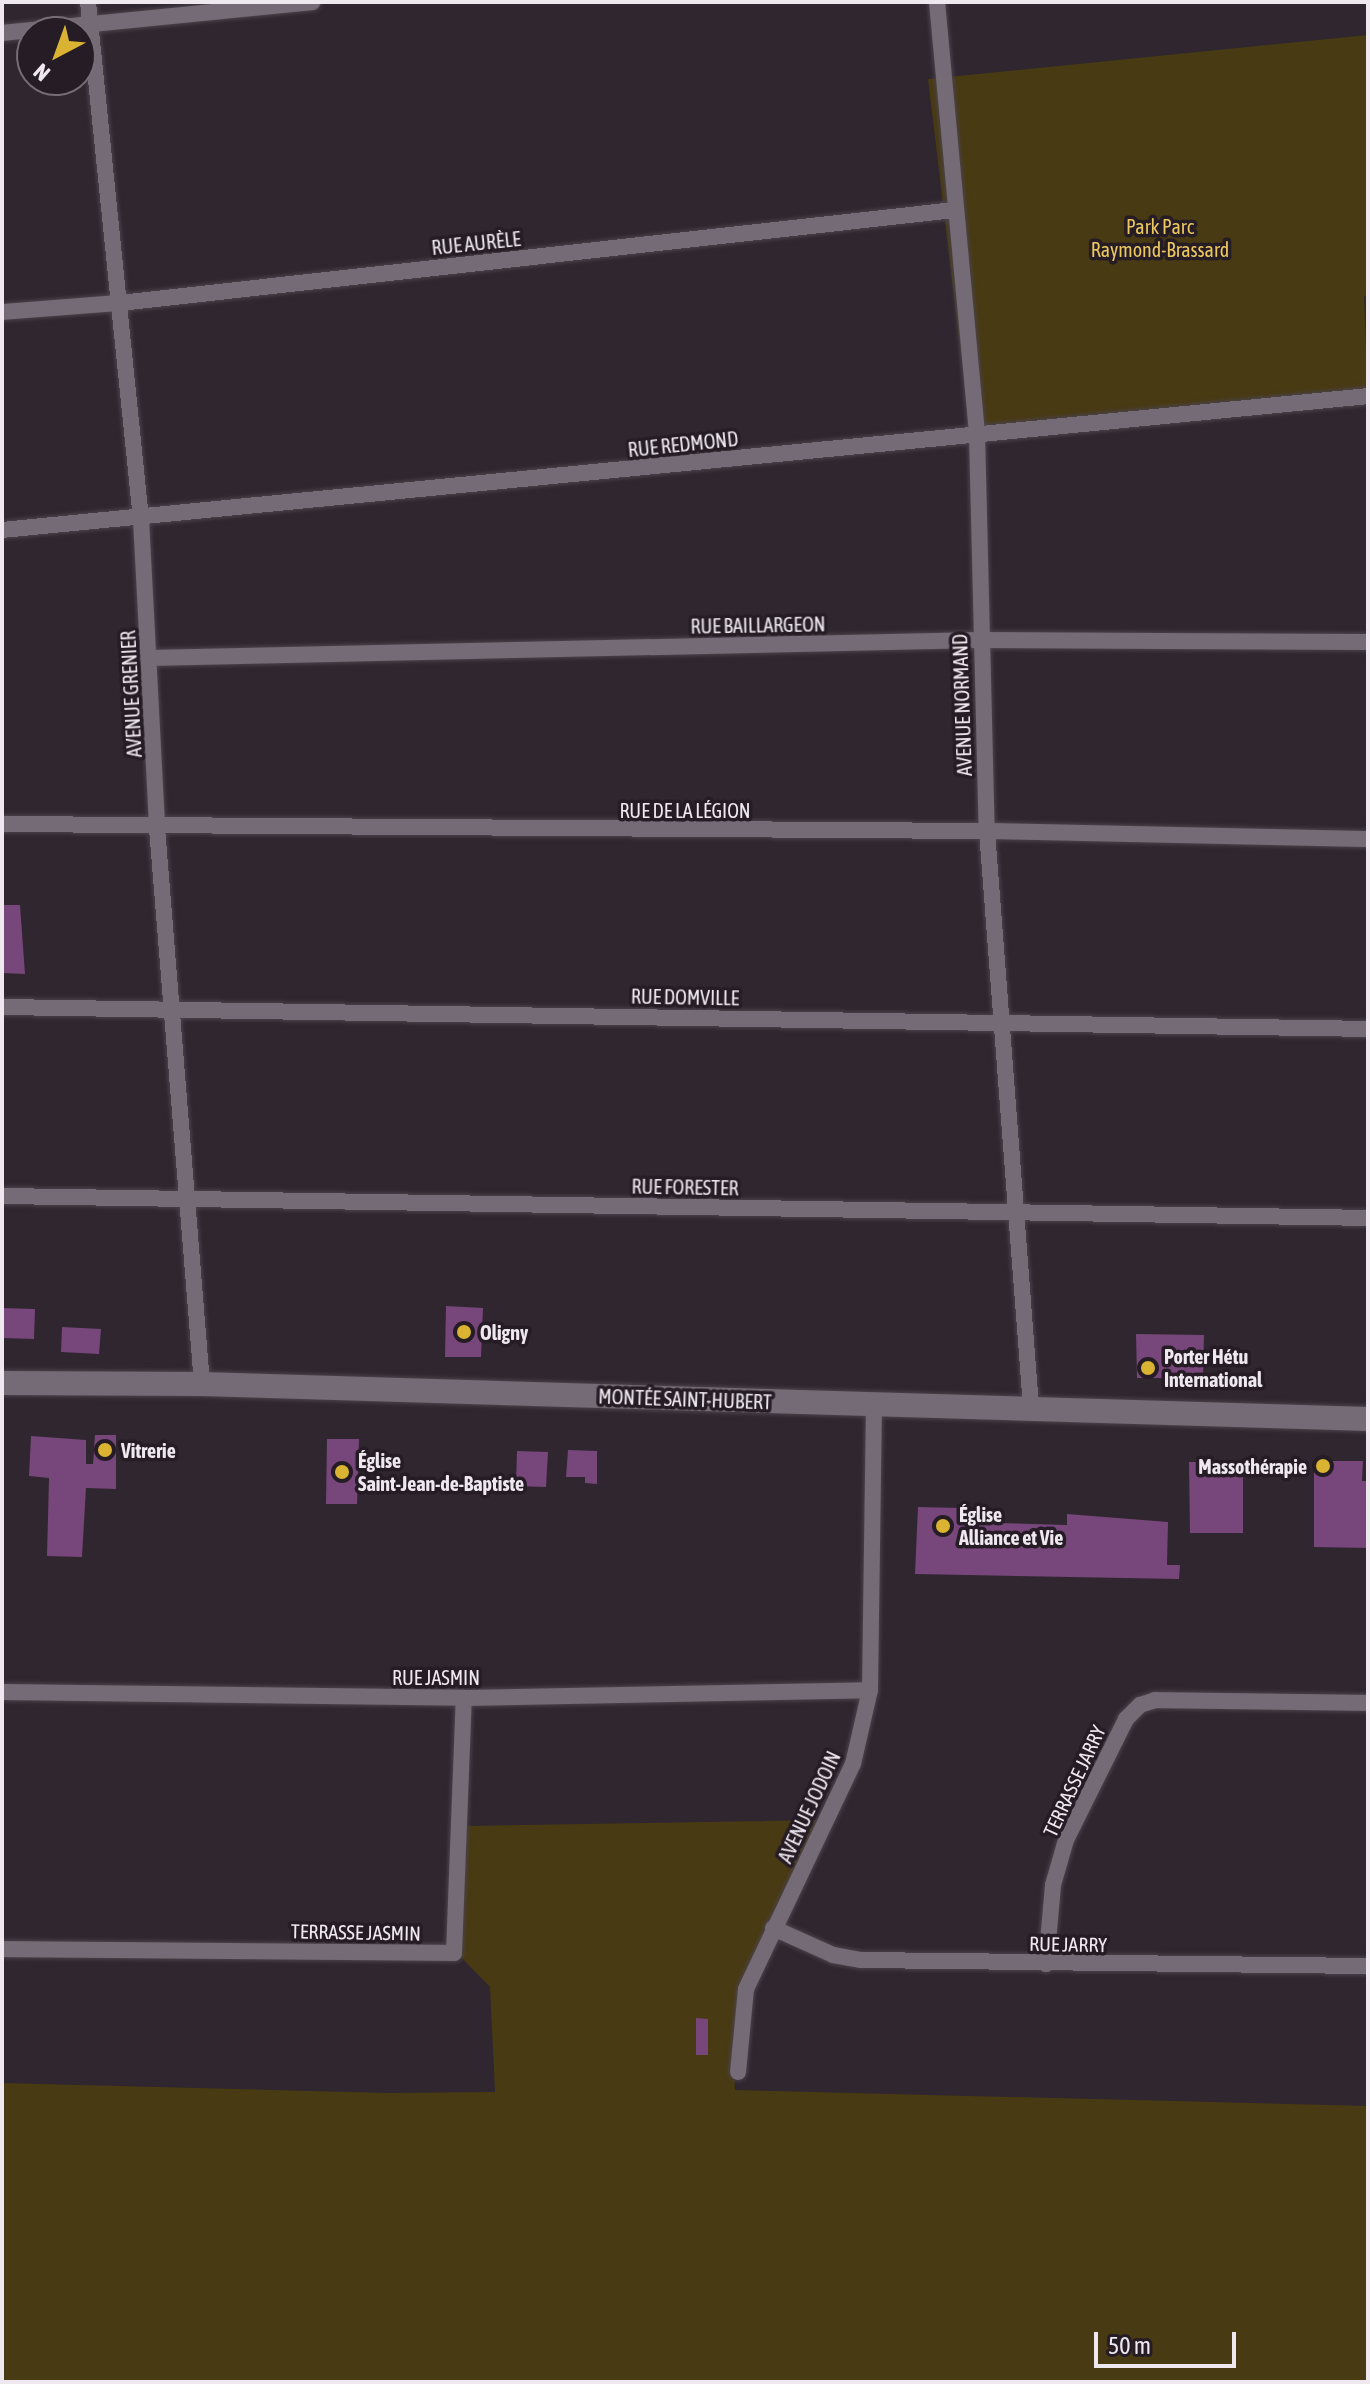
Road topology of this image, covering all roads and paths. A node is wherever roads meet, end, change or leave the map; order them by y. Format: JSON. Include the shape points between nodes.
{"nodes":[{"id":1,"x":312,"y":2,"type":"edge"},
{"id":2,"x":937,"y":2,"type":"edge"},
{"id":3,"x":96,"y":24,"type":"edge"},
{"id":4,"x":96,"y":81,"type":"edge"},
{"id":5,"x":955,"y":210,"type":"junction"},
{"id":6,"x":120,"y":303,"type":"junction"},
{"id":7,"x":2,"y":312,"type":"edge"},
{"id":8,"x":1368,"y":396,"type":"edge"},
{"id":9,"x":977,"y":434,"type":"junction"},
{"id":10,"x":141,"y":519,"type":"junction"},
{"id":11,"x":2,"y":530,"type":"edge"},
{"id":12,"x":980,"y":640,"type":"junction"},
{"id":13,"x":1368,"y":642,"type":"edge"},
{"id":14,"x":149,"y":658,"type":"junction"},
{"id":15,"x":2,"y":824,"type":"edge"},
{"id":16,"x":157,"y":828,"type":"junction"},
{"id":17,"x":987,"y":831,"type":"junction"},
{"id":18,"x":1368,"y":839,"type":"edge"},
{"id":19,"x":2,"y":1007,"type":"edge"},
{"id":20,"x":175,"y":1009,"type":"junction"},
{"id":21,"x":999,"y":1023,"type":"junction"},
{"id":22,"x":1368,"y":1029,"type":"edge"},
{"id":23,"x":2,"y":1196,"type":"edge"},
{"id":24,"x":189,"y":1199,"type":"junction"},
{"id":25,"x":1016,"y":1213,"type":"junction"},
{"id":26,"x":1368,"y":1218,"type":"edge"},
{"id":27,"x":2,"y":1383,"type":"edge"},
{"id":28,"x":202,"y":1384,"type":"junction"},
{"id":29,"x":874,"y":1405,"type":"junction"},
{"id":30,"x":1031,"y":1407,"type":"junction"},
{"id":31,"x":1368,"y":1419,"type":"edge"},
{"id":32,"x":870,"y":1690,"type":"junction"},
{"id":33,"x":2,"y":1692,"type":"edge"},
{"id":34,"x":464,"y":1698,"type":"junction"},
{"id":35,"x":1368,"y":1703,"type":"edge"},
{"id":36,"x":773,"y":1928,"type":"junction"},
{"id":37,"x":2,"y":1949,"type":"edge"},
{"id":38,"x":1046,"y":1964,"type":"junction"},
{"id":39,"x":1368,"y":1966,"type":"edge"},
{"id":40,"x":738,"y":2072,"type":"dead end"}],
"edges":[{"from":1,"to":3,"type":"street"},
{"from":2,"to":5,"type":"street","name":"AVENUE NORMAND"},
{"from":4,"to":6,"type":"street","name":"AVENUE GRENIER"},
{"from":5,"to":6,"type":"street","name":"RUE AURÈLE"},
{"from":5,"to":9,"type":"street","name":"AVENUE NORMAND"},
{"from":6,"to":7,"type":"street","name":"RUE AURÈLE"},
{"from":6,"to":10,"type":"street","name":"AVENUE GRENIER"},
{"from":8,"to":9,"type":"street","name":"RUE REDMOND"},
{"from":9,"to":10,"type":"street","name":"RUE REDMOND"},
{"from":9,"to":12,"type":"street","name":"AVENUE NORMAND"},
{"from":10,"to":11,"type":"street","name":"RUE REDMOND"},
{"from":10,"to":14,"type":"street","name":"AVENUE GRENIER"},
{"from":12,"to":13,"type":"street","name":"RUE BAILLARGEON"},
{"from":12,"to":14,"type":"street","name":"RUE BAILLARGEON"},
{"from":12,"to":17,"type":"street","name":"AVENUE NORMAND"},
{"from":14,"to":16,"type":"street","name":"AVENUE GRENIER"},
{"from":15,"to":16,"type":"street","name":"RUE DE LA LÉGION"},
{"from":16,"to":17,"type":"street","name":"RUE DE LA LÉGION"},
{"from":16,"to":20,"type":"street","name":"AVENUE GRENIER"},
{"from":17,"to":18,"type":"street","name":"RUE DE LA LÉGION"},
{"from":17,"to":21,"type":"street","name":"AVENUE NORMAND"},
{"from":19,"to":20,"type":"street","name":"RUE DOMVILLE"},
{"from":20,"to":21,"type":"street","name":"RUE DOMVILLE"},
{"from":20,"to":24,"type":"street","name":"AVENUE GRENIER"},
{"from":21,"to":22,"type":"street","name":"RUE DOMVILLE"},
{"from":21,"to":25,"type":"street","name":"AVENUE NORMAND"},
{"from":23,"to":24,"type":"street","name":"RUE FORESTER"},
{"from":24,"to":25,"type":"street","name":"RUE FORESTER"},
{"from":24,"to":28,"type":"street","name":"AVENUE GRENIER"},
{"from":25,"to":26,"type":"street","name":"RUE FORESTER"},
{"from":25,"to":30,"type":"street","name":"AVENUE NORMAND"},
{"from":27,"to":28,"type":"street","name":"MONTÉE SAINT-HUBERT"},
{"from":28,"to":29,"type":"street","name":"MONTÉE SAINT-HUBERT"},
{"from":29,"to":30,"type":"street","name":"MONTÉE SAINT-HUBERT"},
{"from":29,"to":32,"type":"street","name":"AVENUE JODOIN"},
{"from":30,"to":31,"type":"street","name":"MONTÉE SAINT-HUBERT"},
{"from":32,"to":34,"type":"street","name":"RUE JASMIN"},
{"from":32,"to":36,"type":"street","name":"AVENUE JODOIN","via":[[853,1764]]},
{"from":33,"to":34,"type":"street","name":"RUE JASMIN"},
{"from":34,"to":37,"type":"street","name":"TERRASSE JASMIN","via":[[454,1953]]},
{"from":35,"to":38,"type":"street","name":"TERRASSE JARRY","via":[[1155,1700],[1140,1705],[1126,1719],[1066,1840],[1053,1885]]},
{"from":36,"to":38,"type":"street","name":"RUE JARRY","via":[[833,1955],[862,1960]]},
{"from":36,"to":40,"type":"street","name":"AVENUE JODOIN","via":[[746,1989]]},
{"from":38,"to":39,"type":"street","name":"RUE JARRY"}]}
